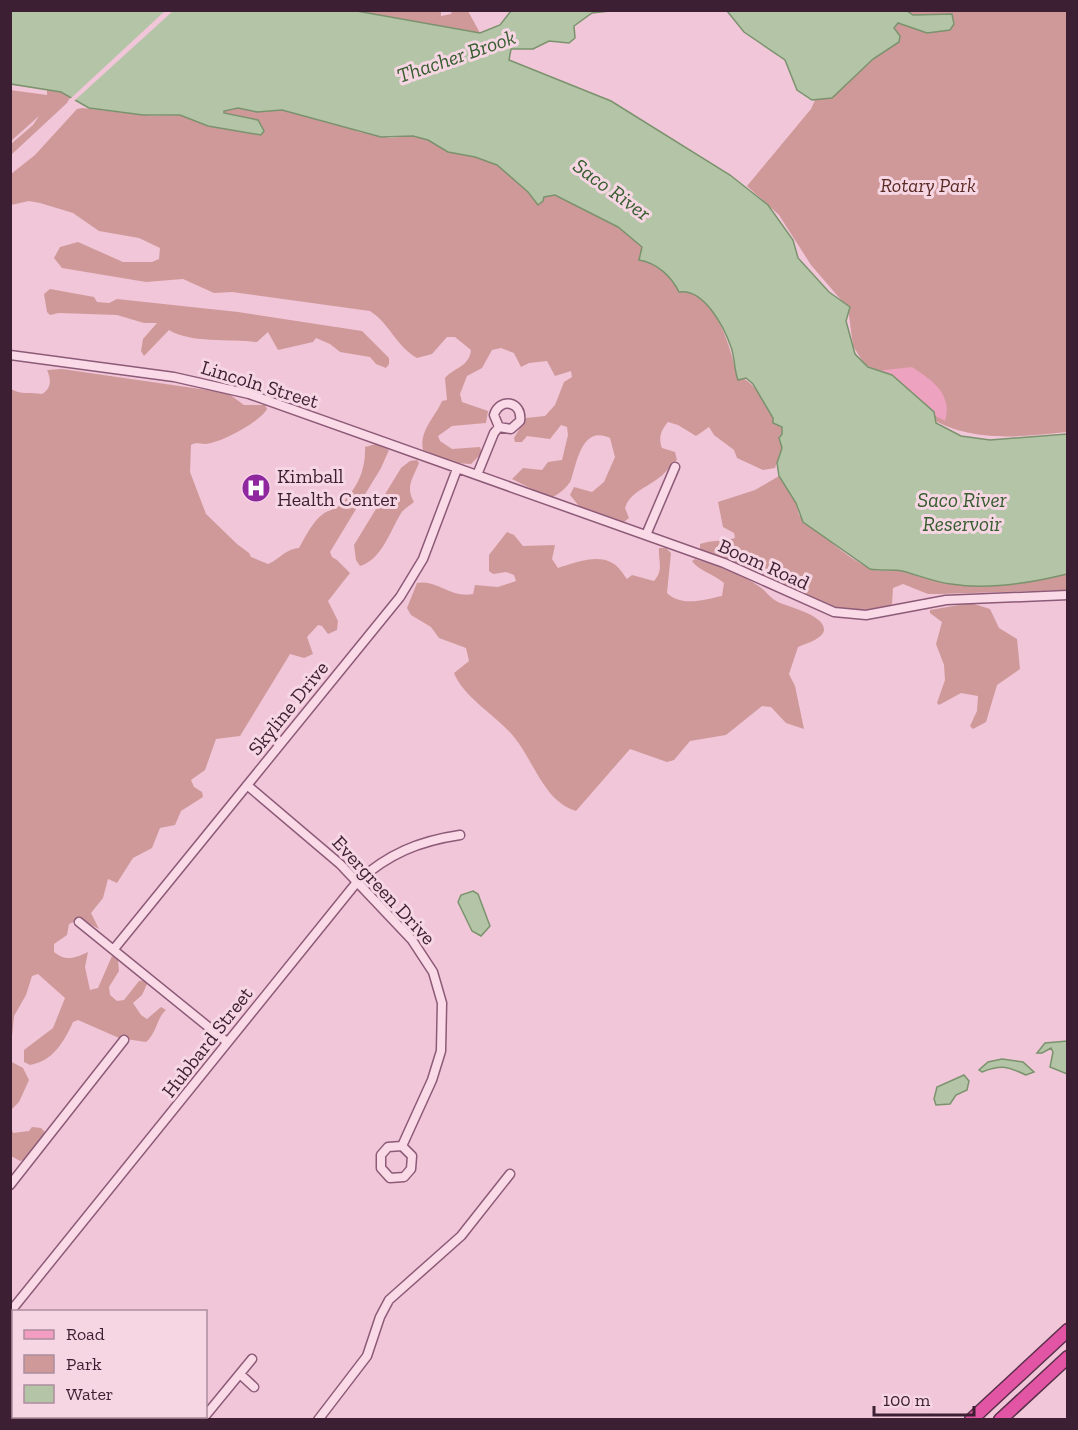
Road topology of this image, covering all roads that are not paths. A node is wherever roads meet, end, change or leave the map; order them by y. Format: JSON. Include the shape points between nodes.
{"nodes":[{"id":1,"x":10,"y":355,"type":"edge"},
{"id":2,"x":499,"y":427,"type":"dead end"},
{"id":3,"x":675,"y":467,"type":"dead end"},
{"id":4,"x":457,"y":469,"type":"junction"},
{"id":5,"x":477,"y":475,"type":"junction"},
{"id":6,"x":646,"y":535,"type":"junction"},
{"id":7,"x":1068,"y":595,"type":"edge"},
{"id":8,"x":247,"y":785,"type":"junction"},
{"id":9,"x":460,"y":835,"type":"dead end"},
{"id":10,"x":357,"y":882,"type":"junction"},
{"id":11,"x":79,"y":922,"type":"dead end"},
{"id":12,"x":114,"y":949,"type":"junction"},
{"id":13,"x":124,"y":1040,"type":"dead end"},
{"id":14,"x":227,"y":1042,"type":"junction"},
{"id":15,"x":402,"y":1146,"type":"junction"},
{"id":16,"x":510,"y":1174,"type":"dead end"},
{"id":17,"x":10,"y":1185,"type":"edge"},
{"id":18,"x":10,"y":1312,"type":"edge"},
{"id":19,"x":1068,"y":1330,"type":"edge"},
{"id":20,"x":1068,"y":1357,"type":"edge"},
{"id":21,"x":252,"y":1359,"type":"dead end"},
{"id":22,"x":240,"y":1374,"type":"junction"},
{"id":23,"x":254,"y":1387,"type":"dead end"},
{"id":24,"x":207,"y":1413,"type":"edge"},
{"id":25,"x":318,"y":1419,"type":"edge"},
{"id":26,"x":970,"y":1419,"type":"edge"},
{"id":27,"x":1000,"y":1419,"type":"edge"}],
"edges":[{"from":1,"to":4,"type":"street","name":"Lincoln Street","via":[[219,386],[263,398]]},
{"from":2,"to":5,"type":"street"},
{"from":3,"to":6,"type":"street"},
{"from":4,"to":5,"type":"street","name":"Boom Road"},
{"from":4,"to":8,"type":"street","name":"Skyline Drive","via":[[412,579]]},
{"from":5,"to":6,"type":"street","name":"Boom Road"},
{"from":6,"to":7,"type":"street","name":"Boom Road","via":[[724,563],[818,607],[850,615],[946,600]]},
{"from":8,"to":10,"type":"street","name":"Evergreen Drive","via":[[323,848]]},
{"from":8,"to":12,"type":"street","name":"Skyline Drive"},
{"from":9,"to":10,"type":"street","name":"Hubbard Street","via":[[424,841],[394,854]]},
{"from":10,"to":14,"type":"street","name":"Hubbard Street"},
{"from":10,"to":15,"type":"street","name":"Evergreen Drive","via":[[423,955],[442,1003],[439,1061]]},
{"from":11,"to":12,"type":"street"},
{"from":12,"to":14,"type":"street"},
{"from":13,"to":17,"type":"street"},
{"from":14,"to":18,"type":"street","name":"Hubbard Street"},
{"from":15,"to":15,"type":"street","via":[[388,1147],[381,1155],[381,1168],[390,1178],[401,1178],[411,1169],[412,1156]]},
{"from":16,"to":25,"type":"street","via":[[461,1236],[390,1300],[367,1356]]},
{"from":19,"to":26,"type":"highway"},
{"from":20,"to":27,"type":"highway"},
{"from":21,"to":22,"type":"street"},
{"from":22,"to":23,"type":"street"},
{"from":22,"to":24,"type":"street"}]}
